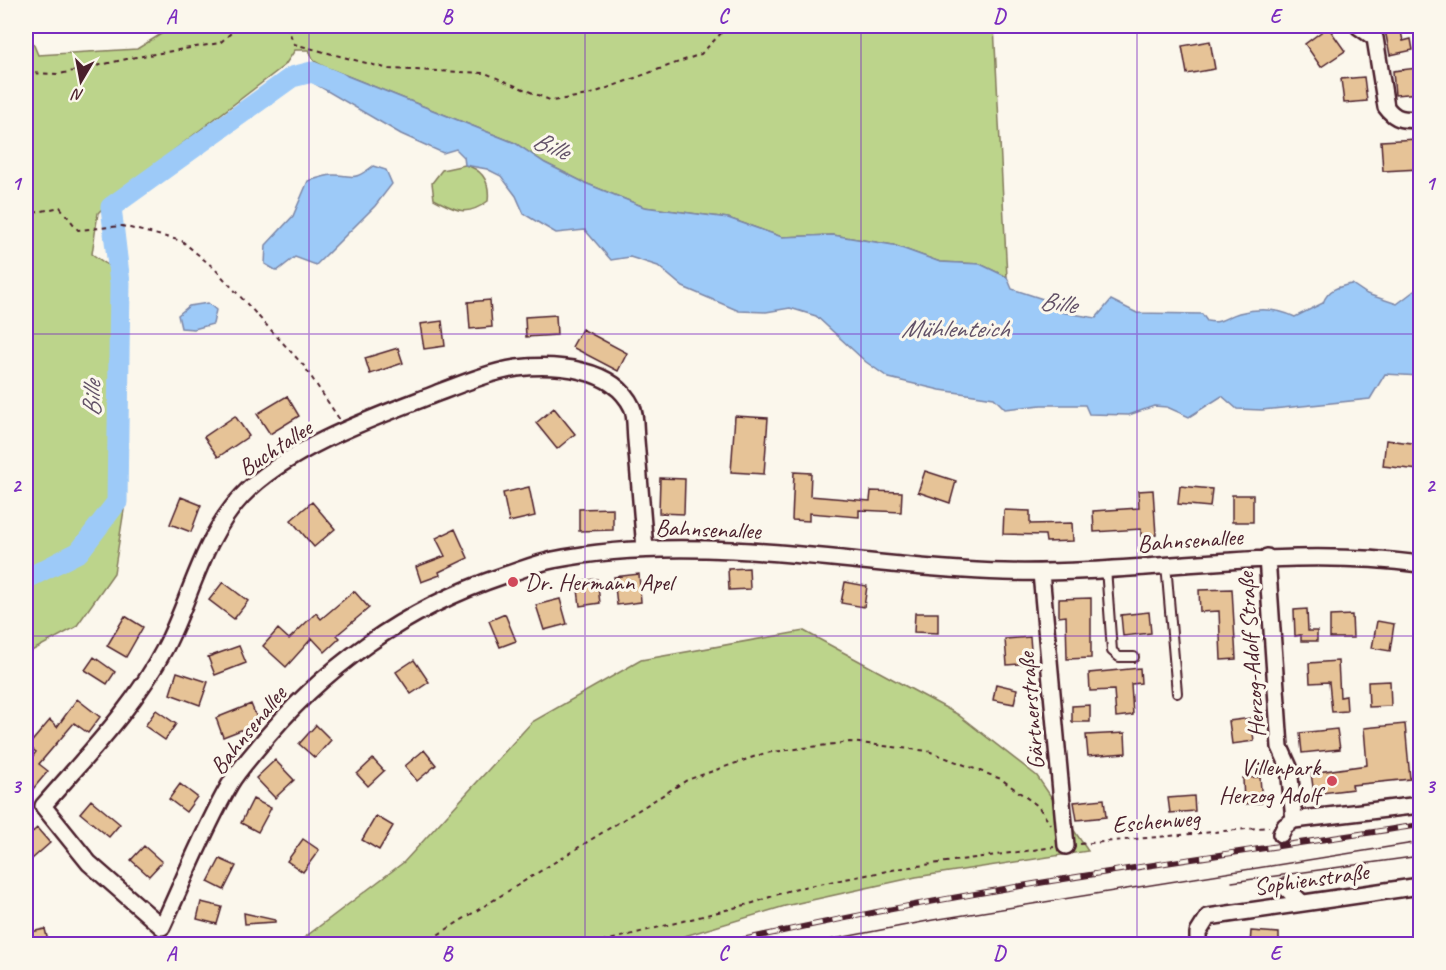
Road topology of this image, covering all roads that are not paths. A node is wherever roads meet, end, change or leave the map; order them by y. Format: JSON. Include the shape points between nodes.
{"nodes":[{"id":1,"x":1358,"y":26,"type":"edge"},
{"id":2,"x":1420,"y":119,"type":"edge"},
{"id":3,"x":645,"y":549,"type":"junction"},
{"id":4,"x":1267,"y":557,"type":"junction"},
{"id":5,"x":1166,"y":564,"type":"junction"},
{"id":6,"x":1420,"y":564,"type":"edge"},
{"id":7,"x":1106,"y":568,"type":"junction"},
{"id":8,"x":1041,"y":573,"type":"junction"},
{"id":9,"x":1134,"y":657,"type":"dead end"},
{"id":10,"x":1178,"y":693,"type":"dead end"},
{"id":11,"x":1420,"y":805,"type":"edge"},
{"id":12,"x":1066,"y":846,"type":"road end"},
{"id":13,"x":1420,"y":886,"type":"edge"},
{"id":14,"x":1285,"y":887,"type":"dead end"},
{"id":15,"x":1301,"y":902,"type":"junction"},
{"id":16,"x":162,"y":927,"type":"joint"},
{"id":17,"x":1198,"y":945,"type":"edge"}],
"edges":[{"from":1,"to":2,"type":"street","via":[[1375,38],[1386,107],[1392,116]]},
{"from":3,"to":8,"type":"street","name":"Bahnsenallee","via":[[735,550],[974,572]]},
{"from":3,"to":16,"type":"street","name":"Bahnsenallee","via":[[551,560],[434,603],[378,636],[321,678],[231,782]]},
{"from":3,"to":16,"type":"street","name":"Buchtallee","via":[[633,408],[616,387],[588,372],[556,366],[515,369],[463,384],[347,429],[281,464],[243,495],[215,533],[165,647],[134,700],[43,806],[89,864]]},
{"from":4,"to":5,"type":"street","name":"Bahnsenallee"},
{"from":4,"to":6,"type":"street","name":"Bahnsenallee"},
{"from":4,"to":11,"type":"street","name":"Herzog-Adolf Straße","via":[[1280,747],[1289,767],[1287,827]]},
{"from":5,"to":7,"type":"street","name":"Bahnsenallee"},
{"from":5,"to":10,"type":"lane"},
{"from":7,"to":8,"type":"street","name":"Bahnsenallee"},
{"from":7,"to":9,"type":"lane","via":[[1112,651],[1119,657]]},
{"from":8,"to":12,"type":"street","name":"Gärtnerstraße"},
{"from":13,"to":15,"type":"street","name":"Sophienstraße"},
{"from":14,"to":15,"type":"street"},
{"from":15,"to":17,"type":"street","name":"Sophienstraße","via":[[1208,917],[1198,933]]}]}
